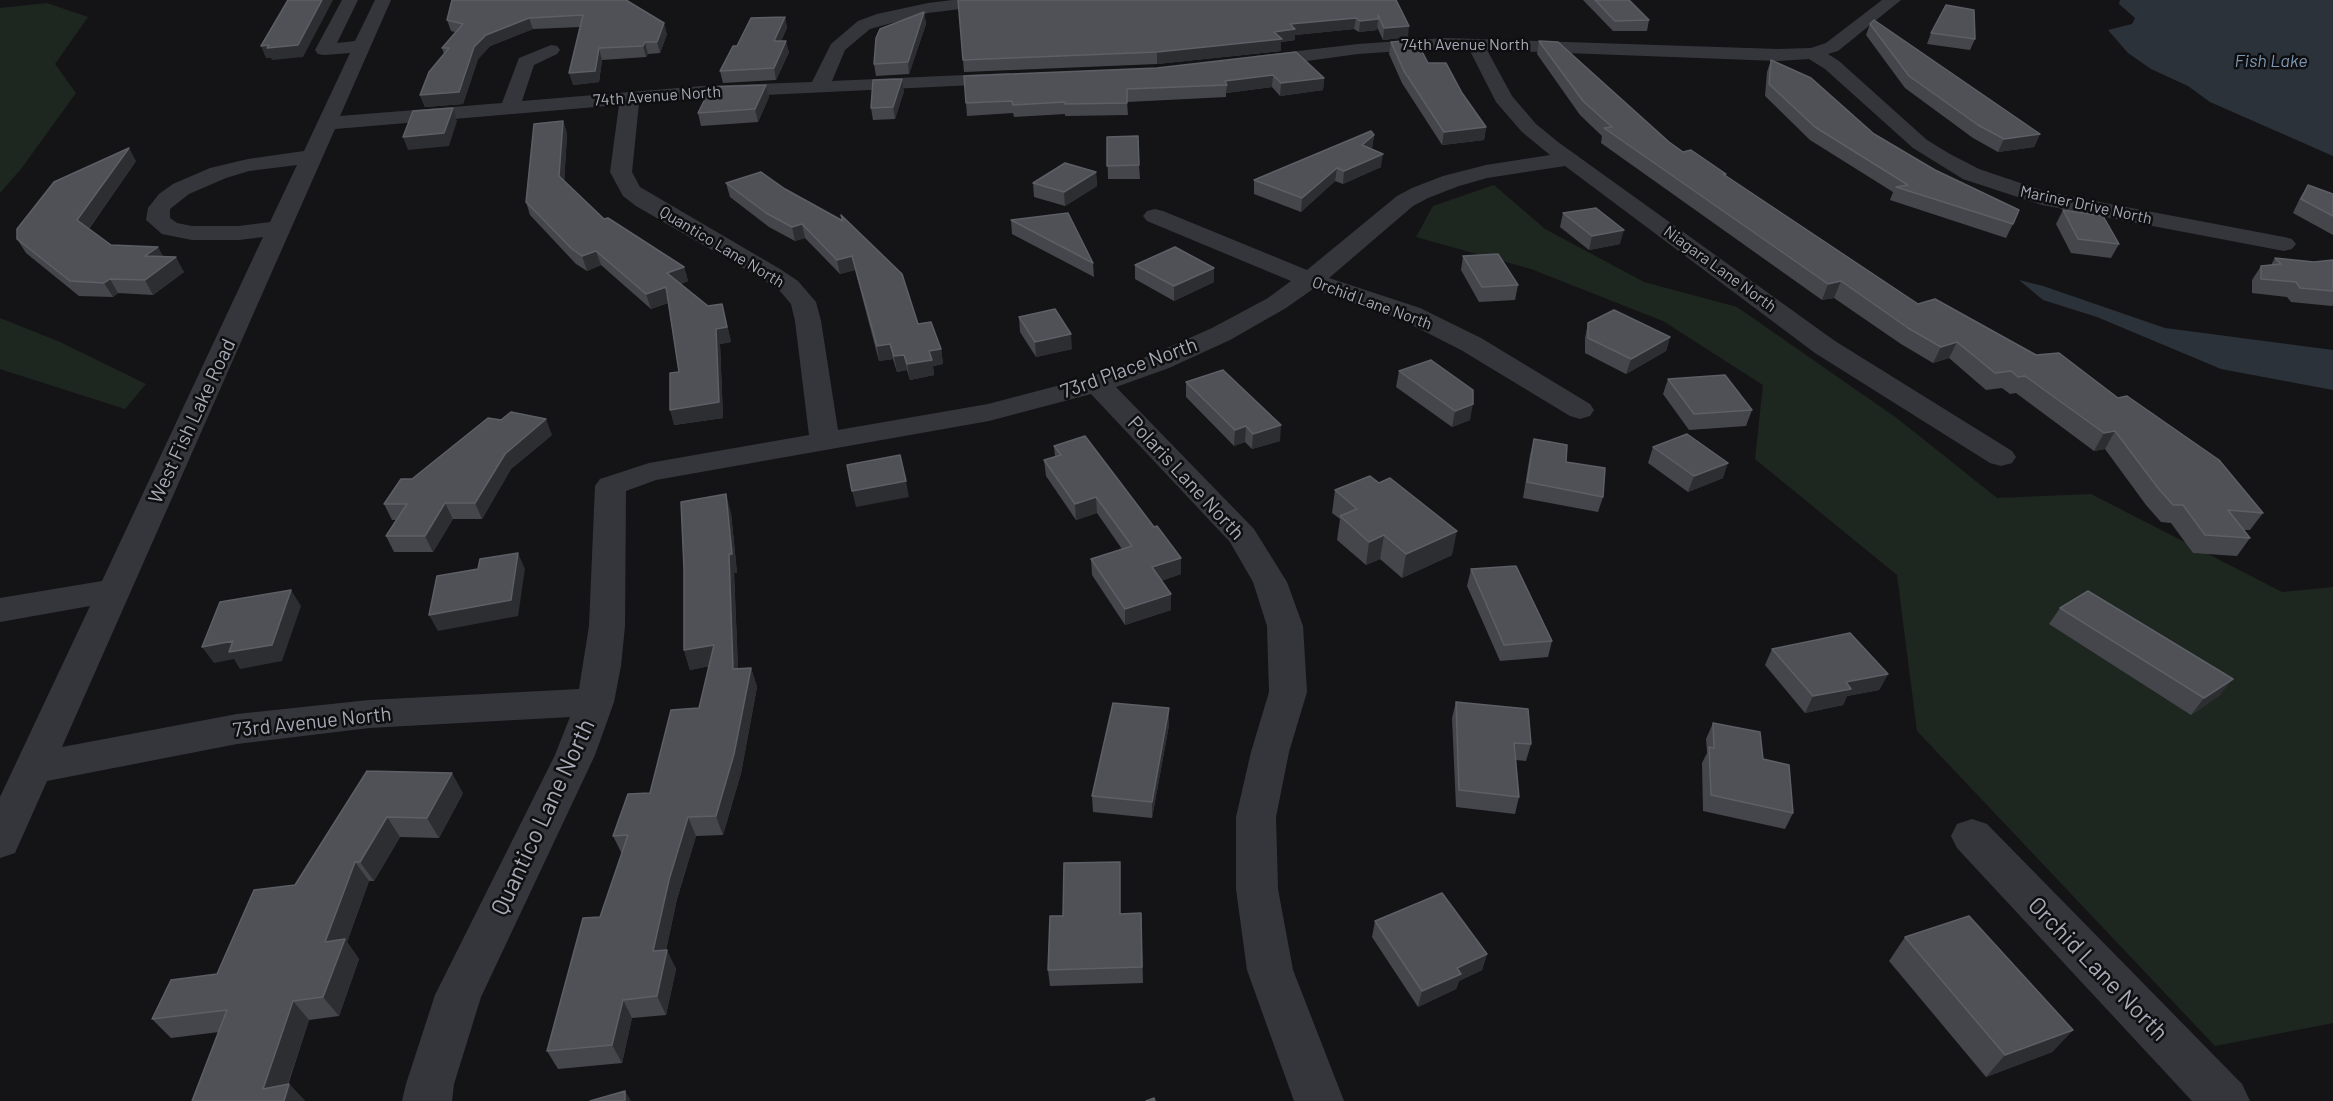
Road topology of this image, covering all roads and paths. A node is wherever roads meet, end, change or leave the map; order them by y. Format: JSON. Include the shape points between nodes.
{"nodes":[{"id":1,"x":350,"y":0,"type":"edge"},
{"id":2,"x":383,"y":0,"type":"edge"},
{"id":3,"x":993,"y":0,"type":"edge"},
{"id":4,"x":1893,"y":0,"type":"edge"},
{"id":5,"x":1475,"y":44,"type":"junction"},
{"id":6,"x":363,"y":46,"type":"junction"},
{"id":7,"x":551,"y":50,"type":"dead end"},
{"id":8,"x":1813,"y":53,"type":"junction"},
{"id":9,"x":1231,"y":65,"type":"edge"},
{"id":10,"x":1022,"y":78,"type":"edge"},
{"id":11,"x":820,"y":86,"type":"junction"},
{"id":12,"x":630,"y":97,"type":"junction"},
{"id":13,"x":510,"y":108,"type":"junction"},
{"id":14,"x":328,"y":123,"type":"junction"},
{"id":15,"x":313,"y":156,"type":"junction"},
{"id":16,"x":1569,"y":159,"type":"junction"},
{"id":17,"x":1155,"y":216,"type":"dead end"},
{"id":18,"x":281,"y":228,"type":"junction"},
{"id":19,"x":2284,"y":244,"type":"dead end"},
{"id":20,"x":1311,"y":280,"type":"junction"},
{"id":21,"x":1097,"y":384,"type":"junction"},
{"id":22,"x":1580,"y":410,"type":"dead end"},
{"id":23,"x":825,"y":441,"type":"junction"},
{"id":24,"x":2001,"y":458,"type":"dead end"},
{"id":25,"x":610,"y":486,"type":"joint"},
{"id":26,"x":114,"y":590,"type":"junction"},
{"id":27,"x":0,"y":610,"type":"edge"},
{"id":28,"x":595,"y":702,"type":"junction"},
{"id":29,"x":33,"y":768,"type":"junction"},
{"id":30,"x":1972,"y":836,"type":"dead end"},
{"id":31,"x":0,"y":841,"type":"edge"},
{"id":32,"x":427,"y":1101,"type":"edge"},
{"id":33,"x":1319,"y":1101,"type":"edge"},
{"id":34,"x":2224,"y":1101,"type":"edge"}],
"edges":[{"from":1,"to":6,"type":"street","via":[[324,50]]},
{"from":2,"to":6,"type":"street","name":"West Fish Lake Road"},
{"from":3,"to":11,"type":"street","via":[[928,8],[864,25],[837,48]]},
{"from":4,"to":8,"type":"street","via":[[1832,47]]},
{"from":5,"to":8,"type":"street","name":"74th Avenue North"},
{"from":5,"to":9,"type":"street","name":"74th Avenue North","via":[[1401,45]]},
{"from":5,"to":16,"type":"street","name":"Niagara Lane North","via":[[1503,98],[1529,128]]},
{"from":6,"to":14,"type":"street","name":"West Fish Lake Road"},
{"from":7,"to":13,"type":"street","via":[[526,62]]},
{"from":8,"to":19,"type":"street","name":"Mariner Drive North","via":[[1832,65],[1920,144],[1971,174],[2042,198]]},
{"from":10,"to":11,"type":"street","name":"74th Avenue North"},
{"from":11,"to":12,"type":"street","name":"74th Avenue North"},
{"from":12,"to":13,"type":"street","name":"74th Avenue North"},
{"from":12,"to":23,"type":"street","name":"Quantico Lane North","via":[[621,172],[631,191],[771,274],[803,302]]},
{"from":13,"to":14,"type":"street","name":"74th Avenue North"},
{"from":14,"to":15,"type":"street","name":"West Fish Lake Road"},
{"from":15,"to":18,"type":"street","name":"West Fish Lake Road"},
{"from":15,"to":18,"type":"street","via":[[218,173],[181,189],[159,208],[158,220],[170,229],[192,233]]},
{"from":16,"to":20,"type":"street","name":"73rd Place North","via":[[1486,172],[1420,193],[1404,201]]},
{"from":16,"to":24,"type":"street","name":"Niagara Lane North","via":[[1826,347]]},
{"from":17,"to":20,"type":"street","name":"Orchid Lane North"},
{"from":18,"to":26,"type":"street","name":"West Fish Lake Road"},
{"from":20,"to":21,"type":"street","name":"73rd Place North","via":[[1221,334]]},
{"from":20,"to":22,"type":"street","name":"Orchid Lane North","via":[[1411,314],[1472,344]]},
{"from":21,"to":23,"type":"street","name":"73rd Place North","via":[[989,412]]},
{"from":21,"to":33,"type":"street","name":"Polaris Lane North","via":[[1242,536],[1270,582],[1285,626],[1288,692],[1256,817],[1257,889],[1270,970]]},
{"from":23,"to":25,"type":"street","name":"73rd Place North","via":[[650,472]]},
{"from":25,"to":28,"type":"street","name":"Quantico Lane North","via":[[607,626]]},
{"from":26,"to":27,"type":"street"},
{"from":26,"to":29,"type":"street","name":"West Fish Lake Road"},
{"from":28,"to":29,"type":"street","name":"73rd Avenue North","via":[[369,714],[237,729]]},
{"from":28,"to":32,"type":"street","name":"Quantico Lane North","via":[[570,766],[458,995]]},
{"from":29,"to":31,"type":"street","name":"West Fish Lake Road"},
{"from":30,"to":34,"type":"street","name":"Orchid Lane North"}]}
